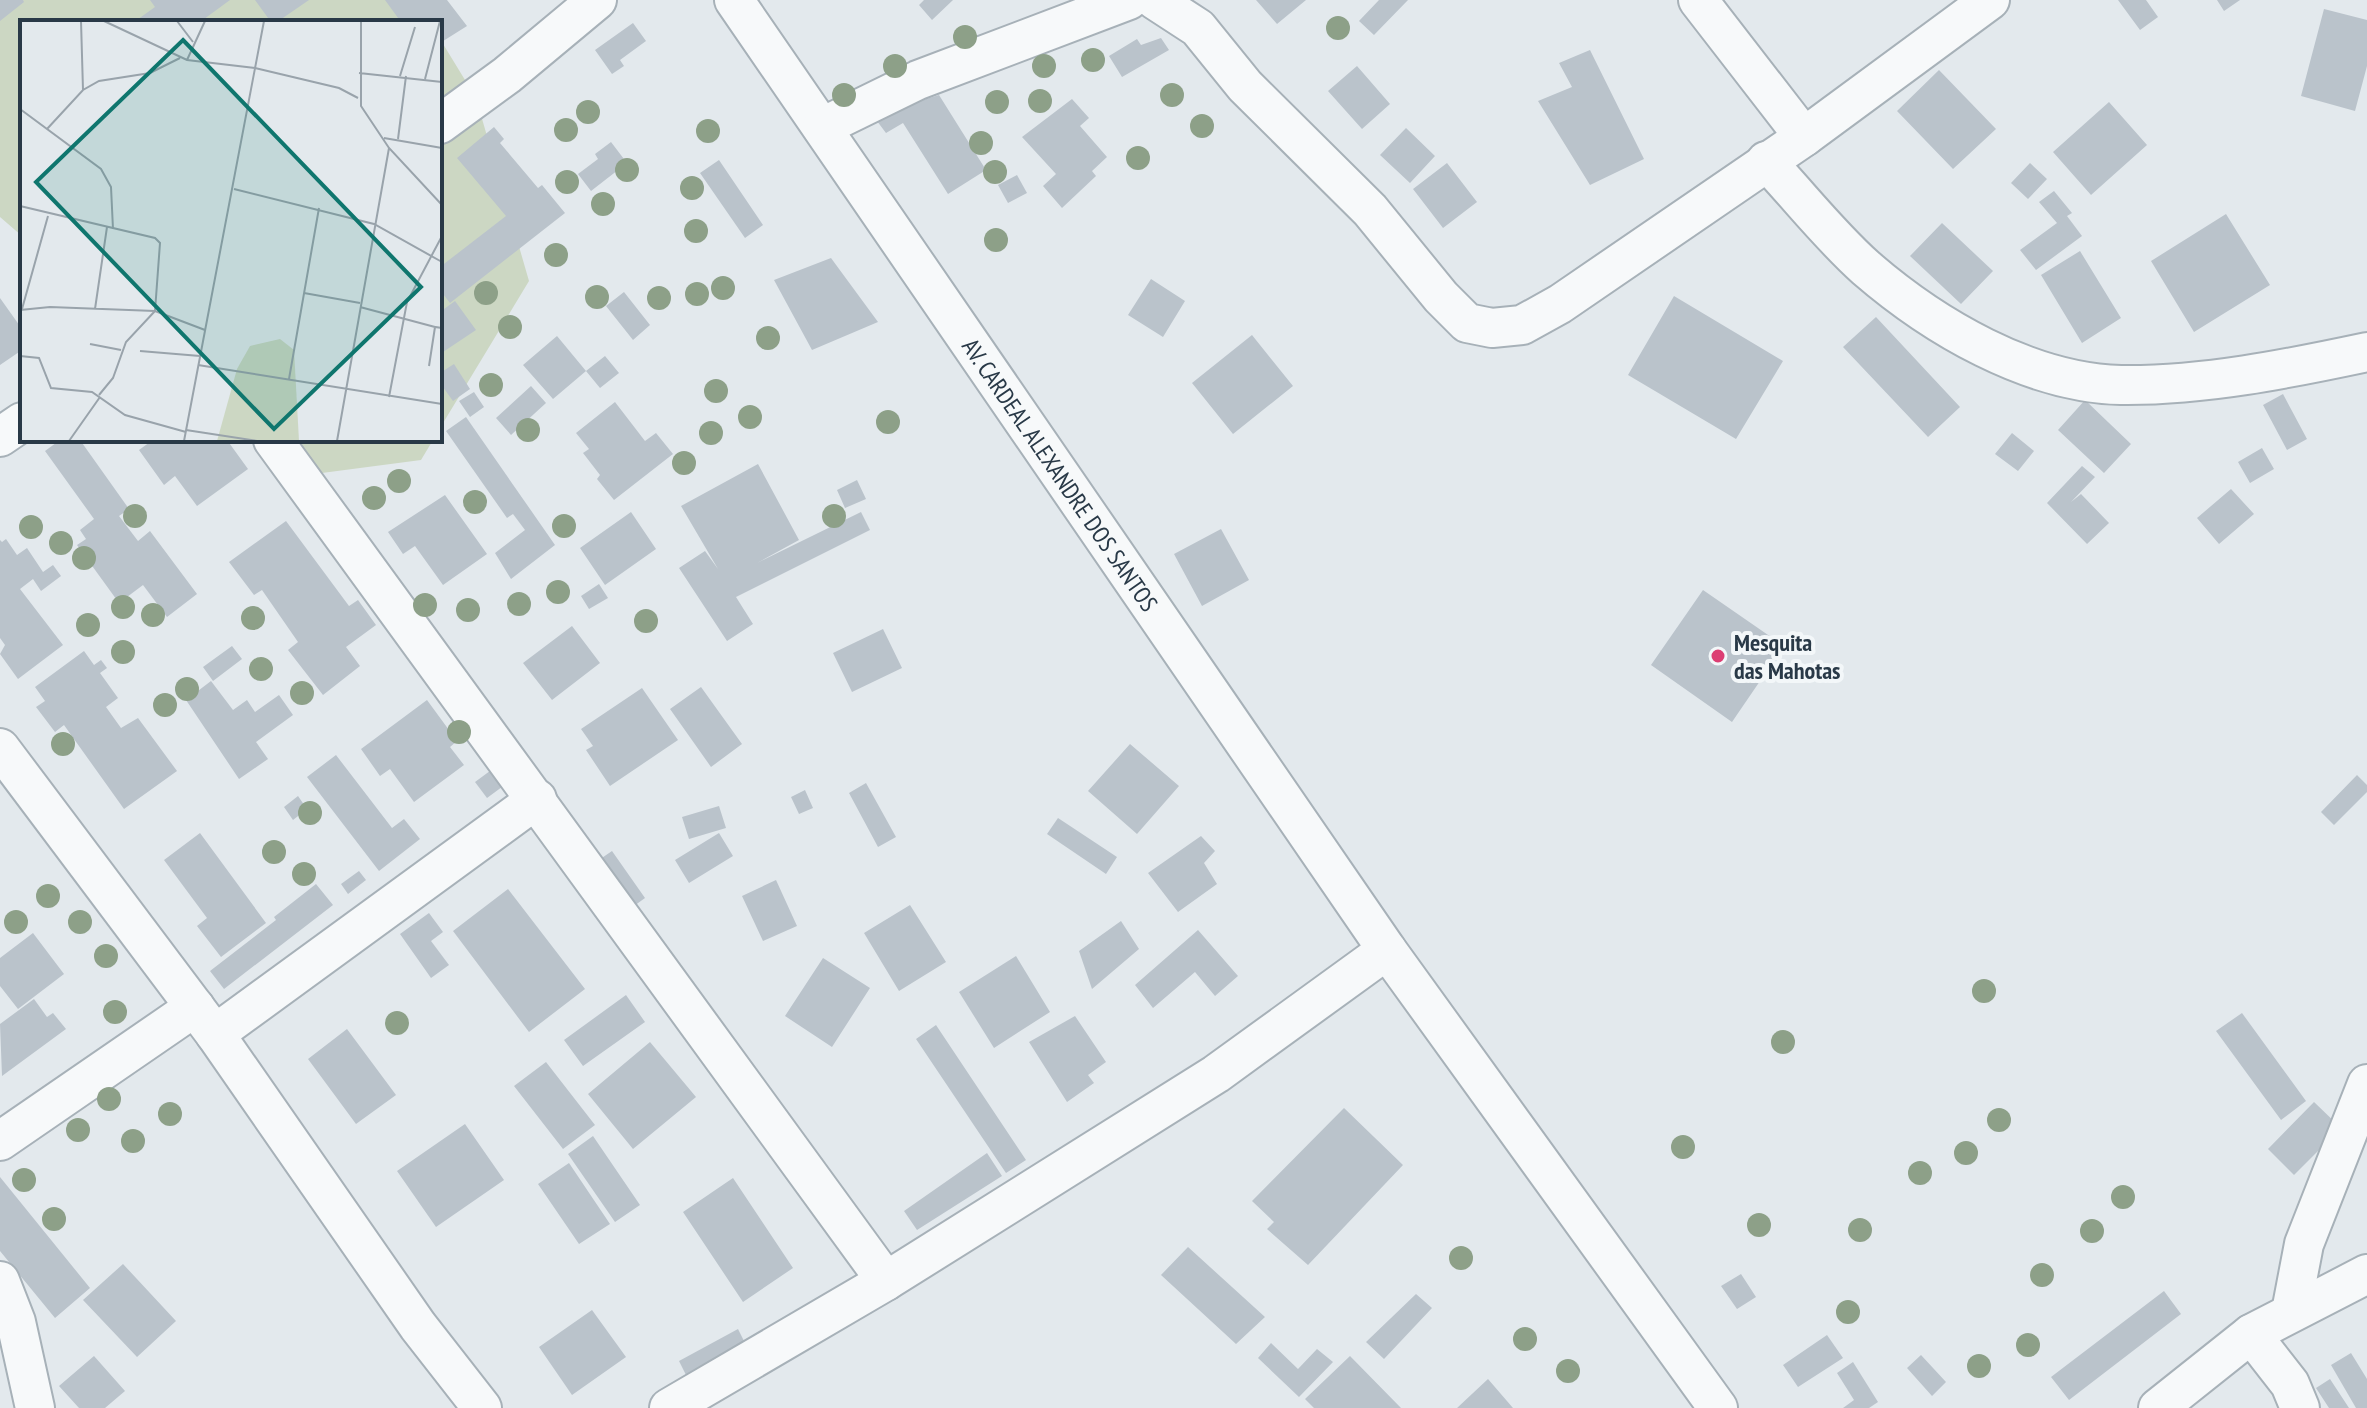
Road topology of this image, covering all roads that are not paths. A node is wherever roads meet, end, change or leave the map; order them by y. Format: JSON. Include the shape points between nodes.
{"nodes":[{"id":1,"x":597,"y":0,"type":"edge"},
{"id":2,"x":734,"y":0,"type":"edge"},
{"id":3,"x":1129,"y":0,"type":"edge"},
{"id":4,"x":1155,"y":0,"type":"edge"},
{"id":5,"x":1698,"y":0,"type":"edge"},
{"id":6,"x":1990,"y":0,"type":"edge"},
{"id":7,"x":442,"y":123,"type":"edge"},
{"id":8,"x":822,"y":127,"type":"junction"},
{"id":9,"x":1804,"y":137,"type":"junction"},
{"id":10,"x":1766,"y":161,"type":"junction"},
{"id":11,"x":2367,"y":352,"type":"edge"},
{"id":12,"x":20,"y":423,"type":"edge"},
{"id":13,"x":0,"y":437,"type":"edge"},
{"id":14,"x":274,"y":442,"type":"edge"},
{"id":15,"x":0,"y":748,"type":"edge"},
{"id":16,"x":537,"y":799,"type":"junction"},
{"id":17,"x":1387,"y":950,"type":"junction"},
{"id":18,"x":205,"y":1020,"type":"junction"},
{"id":19,"x":2367,"y":1084,"type":"edge"},
{"id":20,"x":0,"y":1141,"type":"edge"},
{"id":21,"x":2367,"y":1274,"type":"edge"},
{"id":22,"x":0,"y":1281,"type":"edge"},
{"id":23,"x":886,"y":1281,"type":"junction"},
{"id":24,"x":2291,"y":1312,"type":"junction"},
{"id":25,"x":2251,"y":1334,"type":"junction"},
{"id":26,"x":35,"y":1408,"type":"edge"},
{"id":27,"x":482,"y":1408,"type":"edge"},
{"id":28,"x":669,"y":1408,"type":"edge"},
{"id":29,"x":1718,"y":1408,"type":"edge"},
{"id":30,"x":2158,"y":1408,"type":"edge"},
{"id":31,"x":2300,"y":1408,"type":"edge"}],
"edges":[{"from":1,"to":7,"type":"street"},
{"from":2,"to":8,"type":"street","name":"AV. CARDEAL ALEXANDRE DOS SANTOS"},
{"from":3,"to":8,"type":"street","via":[[918,80]]},
{"from":4,"to":10,"type":"street","via":[[1198,28],[1245,86],[1370,210],[1467,323],[1492,328],[1522,325]]},
{"from":5,"to":9,"type":"street"},
{"from":6,"to":9,"type":"street"},
{"from":8,"to":17,"type":"street","name":"AV. CARDEAL ALEXANDRE DOS SANTOS"},
{"from":9,"to":10,"type":"street"},
{"from":10,"to":11,"type":"street","via":[[1864,266],[1914,305],[1982,349],[2062,375],[2118,385],[2173,382],[2285,370]]},
{"from":12,"to":13,"type":"street"},
{"from":14,"to":16,"type":"street"},
{"from":15,"to":18,"type":"street"},
{"from":16,"to":18,"type":"street"},
{"from":16,"to":23,"type":"street"},
{"from":17,"to":23,"type":"street","via":[[1216,1074]]},
{"from":17,"to":29,"type":"street","name":"AV. CARDEAL ALEXANDRE DOS SANTOS"},
{"from":18,"to":20,"type":"street"},
{"from":18,"to":27,"type":"street","via":[[418,1326]]},
{"from":19,"to":24,"type":"street","via":[[2304,1244]]},
{"from":21,"to":24,"type":"street"},
{"from":22,"to":26,"type":"street","via":[[16,1322]]},
{"from":23,"to":28,"type":"street"},
{"from":24,"to":25,"type":"street"},
{"from":25,"to":30,"type":"street"},
{"from":25,"to":31,"type":"street","via":[[2290,1384]]}]}
